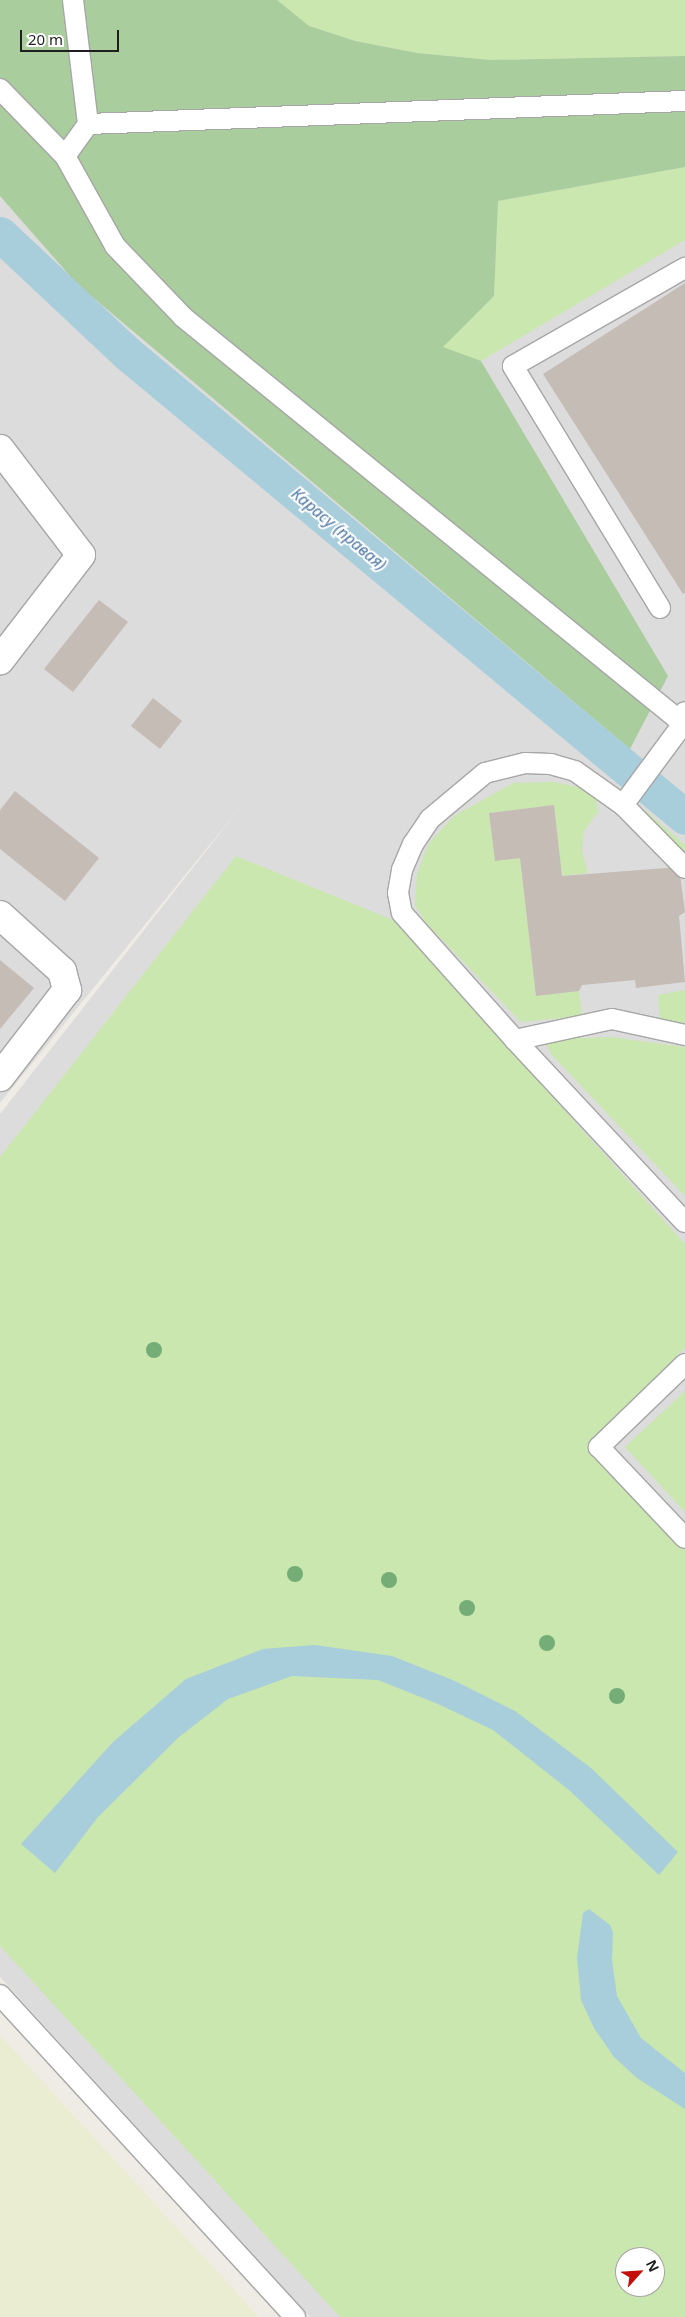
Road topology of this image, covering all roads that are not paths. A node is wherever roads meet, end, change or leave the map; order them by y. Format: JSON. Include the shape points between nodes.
{"nodes":[{"id":1,"x":73,"y":0,"type":"edge"},
{"id":2,"x":0,"y":89,"type":"edge"},
{"id":3,"x":685,"y":101,"type":"edge"},
{"id":4,"x":88,"y":124,"type":"junction"},
{"id":5,"x":65,"y":156,"type":"junction"},
{"id":6,"x":685,"y":268,"type":"edge"},
{"id":7,"x":0,"y":449,"type":"edge"},
{"id":8,"x":660,"y":608,"type":"dead end"},
{"id":9,"x":0,"y":660,"type":"edge"},
{"id":10,"x":684,"y":722,"type":"edge"},
{"id":11,"x":623,"y":805,"type":"junction"},
{"id":12,"x":685,"y":868,"type":"edge"},
{"id":13,"x":0,"y":915,"type":"edge"},
{"id":14,"x":685,"y":1035,"type":"edge"},
{"id":15,"x":515,"y":1040,"type":"junction"},
{"id":16,"x":0,"y":1077,"type":"edge"},
{"id":17,"x":685,"y":1222,"type":"edge"},
{"id":18,"x":685,"y":1364,"type":"edge"},
{"id":19,"x":685,"y":1538,"type":"edge"},
{"id":20,"x":0,"y":1995,"type":"edge"},
{"id":21,"x":295,"y":2317,"type":"edge"}],
"edges":[{"from":1,"to":4,"type":"lane"},
{"from":2,"to":5,"type":"lane"},
{"from":3,"to":4,"type":"lane"},
{"from":4,"to":5,"type":"lane"},
{"from":5,"to":10,"type":"lane","via":[[115,246],[183,317]]},
{"from":6,"to":8,"type":"lane","via":[[513,366]]},
{"from":7,"to":9,"type":"street","via":[[81,555]]},
{"from":10,"to":11,"type":"lane"},
{"from":11,"to":12,"type":"lane"},
{"from":11,"to":15,"type":"lane","via":[[576,771],[551,764],[506,766],[485,773],[458,794],[430,819],[413,844],[402,870],[398,893],[402,913]]},
{"from":13,"to":16,"type":"street","via":[[62,971],[67,990]]},
{"from":14,"to":15,"type":"lane","via":[[612,1019]]},
{"from":15,"to":17,"type":"lane"},
{"from":18,"to":19,"type":"lane","via":[[599,1447]]},
{"from":20,"to":21,"type":"lane"}]}
